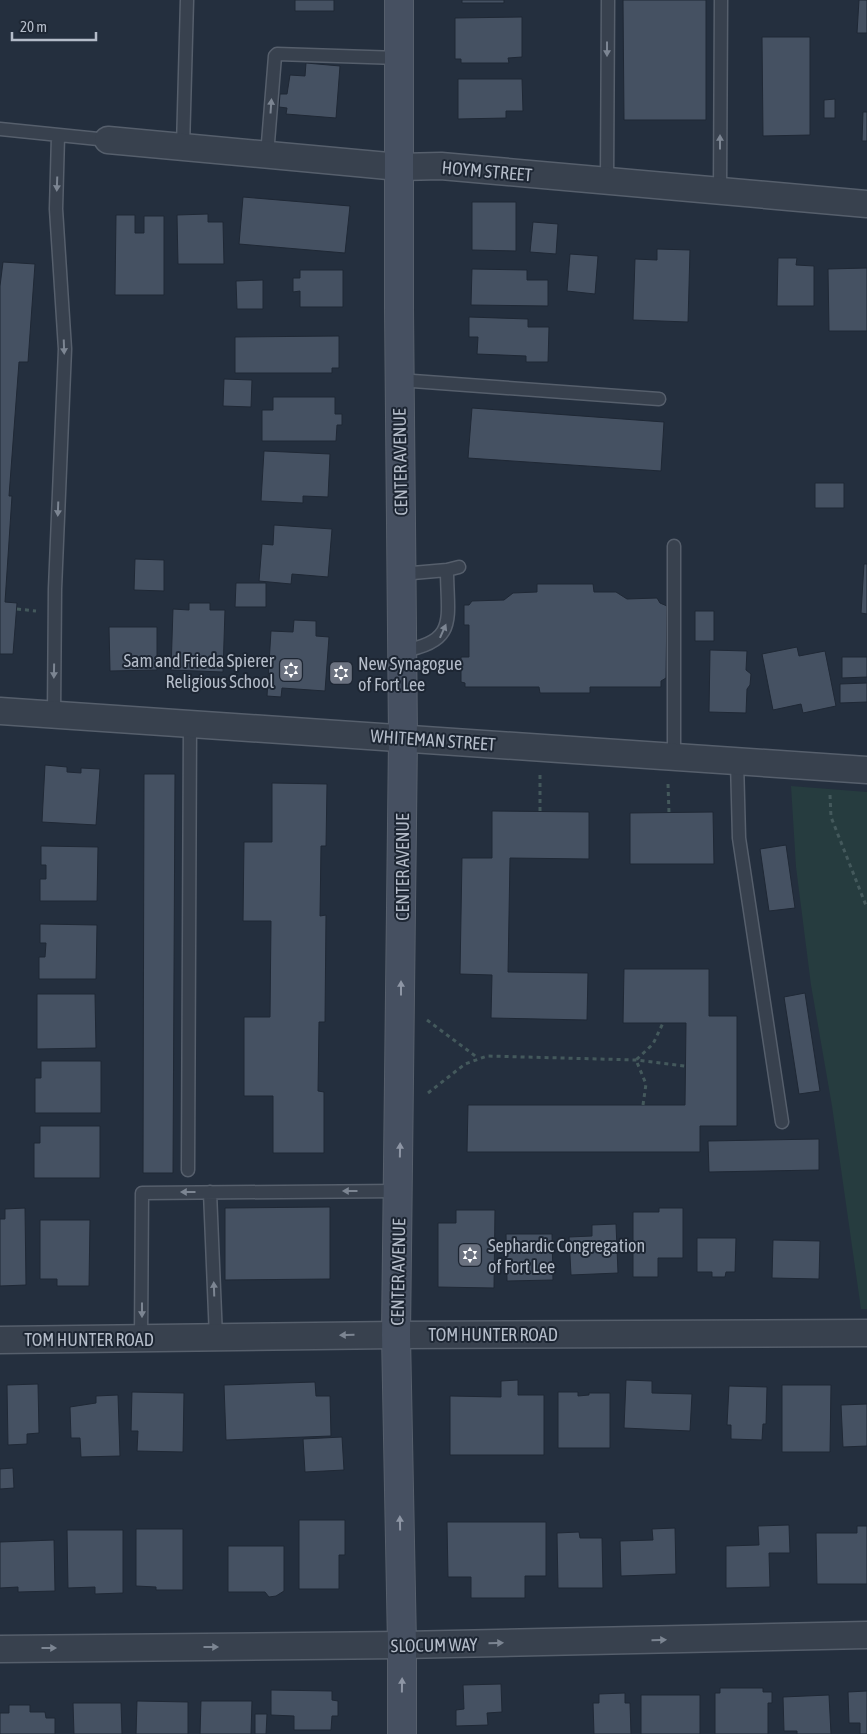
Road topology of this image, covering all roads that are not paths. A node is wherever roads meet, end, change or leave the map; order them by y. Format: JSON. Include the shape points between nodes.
{"nodes":[{"id":1,"x":187,"y":0,"type":"edge"},
{"id":2,"x":399,"y":0,"type":"edge"},
{"id":3,"x":608,"y":0,"type":"edge"},
{"id":4,"x":721,"y":0,"type":"edge"},
{"id":5,"x":399,"y":58,"type":"junction"},
{"id":6,"x":0,"y":129,"type":"edge"},
{"id":7,"x":58,"y":136,"type":"junction"},
{"id":8,"x":108,"y":140,"type":"joint"},
{"id":9,"x":183,"y":147,"type":"junction"},
{"id":10,"x":267,"y":155,"type":"junction"},
{"id":11,"x":399,"y":167,"type":"junction"},
{"id":12,"x":607,"y":181,"type":"junction"},
{"id":13,"x":720,"y":191,"type":"junction"},
{"id":14,"x":867,"y":204,"type":"edge"},
{"id":15,"x":399,"y":380,"type":"junction"},
{"id":16,"x":659,"y":399,"type":"dead end"},
{"id":17,"x":674,"y":546,"type":"dead end"},
{"id":18,"x":402,"y":574,"type":"junction"},
{"id":19,"x":402,"y":651,"type":"junction"},
{"id":20,"x":0,"y":711,"type":"edge"},
{"id":21,"x":54,"y":714,"type":"junction"},
{"id":22,"x":190,"y":724,"type":"junction"},
{"id":23,"x":403,"y":738,"type":"junction"},
{"id":24,"x":674,"y":757,"type":"junction"},
{"id":25,"x":737,"y":761,"type":"junction"},
{"id":26,"x":867,"y":770,"type":"edge"},
{"id":27,"x":782,"y":1122,"type":"dead end"},
{"id":28,"x":188,"y":1170,"type":"dead end"},
{"id":29,"x":399,"y":1191,"type":"junction"},
{"id":30,"x":210,"y":1192,"type":"junction"},
{"id":31,"x":867,"y":1333,"type":"edge"},
{"id":32,"x":396,"y":1335,"type":"junction"},
{"id":33,"x":216,"y":1338,"type":"junction"},
{"id":34,"x":141,"y":1339,"type":"junction"},
{"id":35,"x":0,"y":1340,"type":"edge"},
{"id":36,"x":867,"y":1635,"type":"edge"},
{"id":37,"x":402,"y":1645,"type":"junction"},
{"id":38,"x":0,"y":1649,"type":"edge"},
{"id":39,"x":402,"y":1734,"type":"edge"}],
"edges":[{"from":1,"to":9,"type":"lane"},
{"from":2,"to":5,"type":"main road","name":"CENTER AVENUE"},
{"from":3,"to":12,"type":"lane","one_way":true},
{"from":13,"to":4,"type":"lane","one_way":true},
{"from":10,"to":5,"type":"lane","one_way":true,"via":[[275,56]]},
{"from":5,"to":11,"type":"main road","name":"CENTER AVENUE"},
{"from":6,"to":7,"type":"lane"},
{"from":7,"to":8,"type":"lane"},
{"from":7,"to":21,"type":"lane","one_way":true,"via":[[56,209],[65,350],[55,597]]},
{"from":8,"to":9,"type":"street","name":"HOYM STREET"},
{"from":9,"to":10,"type":"street","name":"HOYM STREET"},
{"from":10,"to":11,"type":"street","name":"HOYM STREET"},
{"from":11,"to":12,"type":"street","name":"HOYM STREET","via":[[441,166]]},
{"from":11,"to":15,"type":"main road","name":"CENTER AVENUE"},
{"from":12,"to":13,"type":"street","name":"HOYM STREET"},
{"from":13,"to":14,"type":"street","name":"HOYM STREET"},
{"from":15,"to":16,"type":"lane"},
{"from":15,"to":18,"type":"main road","name":"CENTER AVENUE"},
{"from":17,"to":24,"type":"lane"},
{"from":18,"to":19,"type":"main road","name":"CENTER AVENUE"},
{"from":19,"to":18,"type":"lane","one_way":true,"via":[[431,645],[443,635],[453,568]]},
{"from":19,"to":23,"type":"main road","name":"CENTER AVENUE"},
{"from":20,"to":21,"type":"street","name":"WHITEMAN STREET"},
{"from":21,"to":22,"type":"street","name":"WHITEMAN STREET"},
{"from":22,"to":23,"type":"street","name":"WHITEMAN STREET"},
{"from":22,"to":28,"type":"lane"},
{"from":23,"to":24,"type":"street","name":"WHITEMAN STREET"},
{"from":29,"to":23,"type":"main road","name":"CENTER AVENUE","one_way":true},
{"from":24,"to":25,"type":"street","name":"WHITEMAN STREET"},
{"from":25,"to":26,"type":"street","name":"WHITEMAN STREET"},
{"from":25,"to":27,"type":"lane","via":[[739,838]]},
{"from":29,"to":30,"type":"lane","one_way":true},
{"from":29,"to":32,"type":"main road","name":"CENTER AVENUE"},
{"from":33,"to":30,"type":"lane","one_way":true},
{"from":30,"to":34,"type":"lane","one_way":true,"via":[[142,1193]]},
{"from":31,"to":32,"type":"street","name":"TOM HUNTER ROAD"},
{"from":32,"to":33,"type":"street","name":"TOM HUNTER ROAD","one_way":true},
{"from":37,"to":32,"type":"main road","name":"CENTER AVENUE","one_way":true},
{"from":33,"to":34,"type":"street","name":"TOM HUNTER ROAD"},
{"from":34,"to":35,"type":"street","name":"TOM HUNTER ROAD"},
{"from":37,"to":36,"type":"street","name":"SLOCUM WAY","one_way":true},
{"from":38,"to":37,"type":"street","name":"SLOCUM WAY","one_way":true},
{"from":39,"to":37,"type":"main road","name":"CENTER AVENUE","one_way":true}]}
